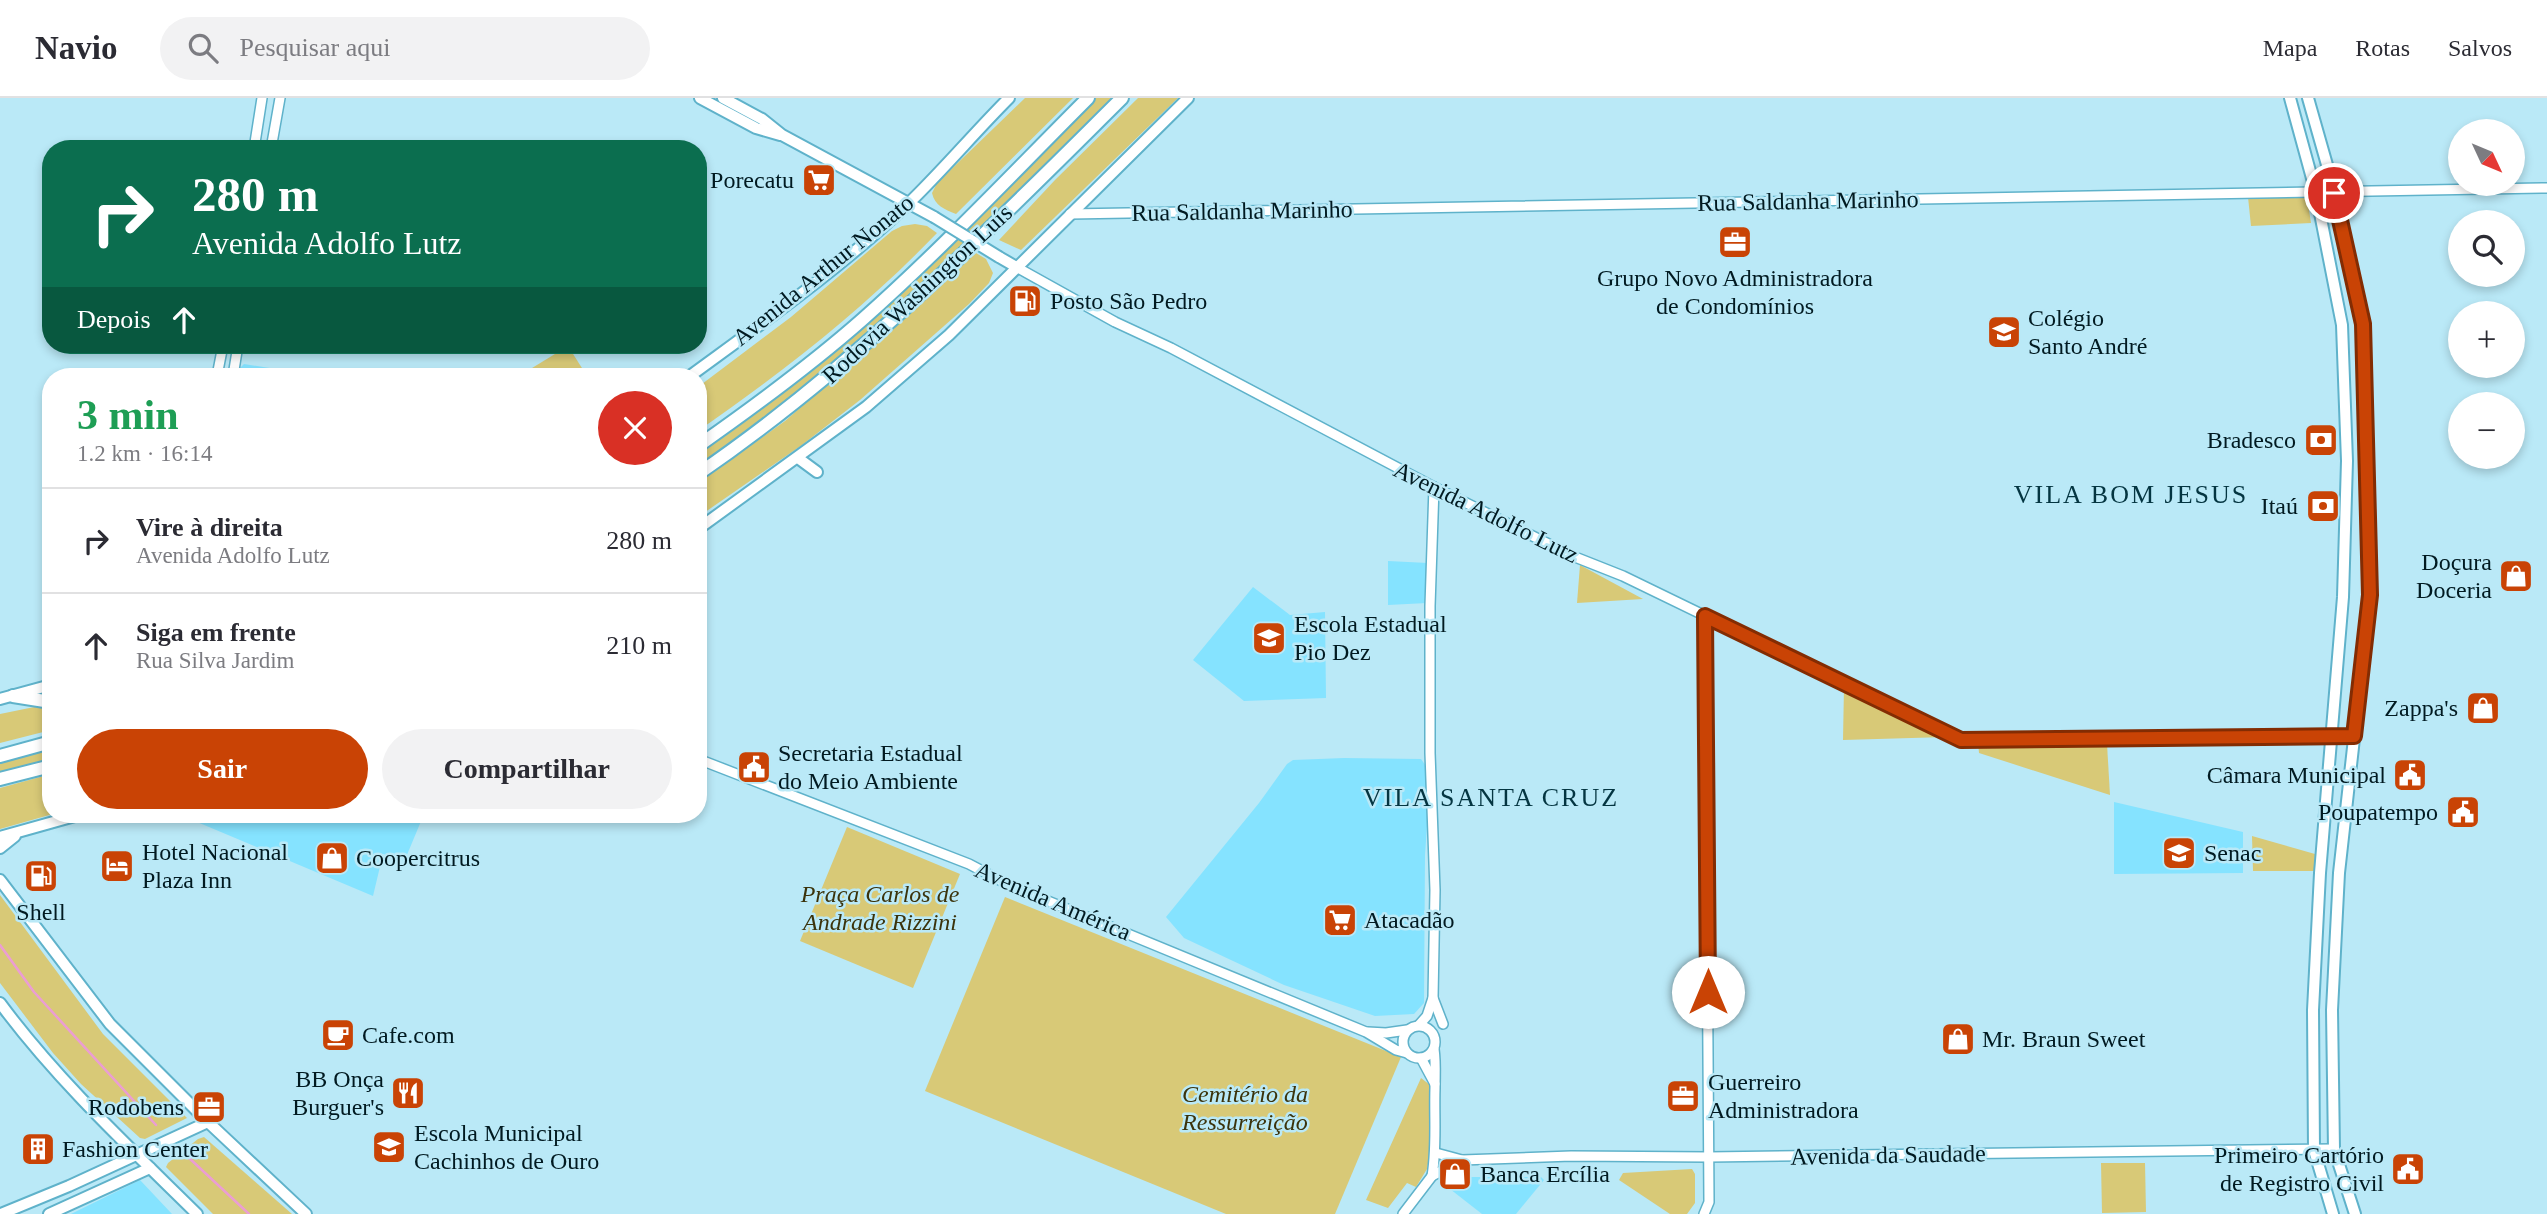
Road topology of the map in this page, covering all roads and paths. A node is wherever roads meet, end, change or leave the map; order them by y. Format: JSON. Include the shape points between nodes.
{"nodes":[{"id":1,"x":262,"y":98,"type":"edge"},
{"id":2,"x":279,"y":98,"type":"edge"},
{"id":3,"x":700,"y":98,"type":"edge"},
{"id":4,"x":723,"y":98,"type":"edge"},
{"id":5,"x":1009,"y":98,"type":"edge"},
{"id":6,"x":1088,"y":98,"type":"edge"},
{"id":7,"x":1122,"y":98,"type":"edge"},
{"id":8,"x":1188,"y":98,"type":"edge"},
{"id":9,"x":2290,"y":98,"type":"edge"},
{"id":10,"x":2308,"y":98,"type":"edge"},
{"id":11,"x":782,"y":135,"type":"junction"},
{"id":12,"x":255,"y":140,"type":"edge"},
{"id":13,"x":272,"y":140,"type":"edge"},
{"id":14,"x":2547,"y":188,"type":"edge"},
{"id":15,"x":2316,"y":193,"type":"junction"},
{"id":16,"x":2334,"y":193,"type":"junction"},
{"id":17,"x":909,"y":202,"type":"junction"},
{"id":18,"x":1070,"y":214,"type":"junction"},
{"id":19,"x":1018,"y":268,"type":"junction"},
{"id":20,"x":701,"y":368,"type":"edge"},
{"id":21,"x":707,"y":439,"type":"edge"},
{"id":22,"x":798,"y":457,"type":"junction"},
{"id":23,"x":707,"y":467,"type":"edge"},
{"id":24,"x":817,"y":472,"type":"dead end"},
{"id":25,"x":1434,"y":487,"type":"junction"},
{"id":26,"x":707,"y":523,"type":"edge"},
{"id":27,"x":1705,"y":616,"type":"junction"},
{"id":28,"x":42,"y":688,"type":"edge"},
{"id":29,"x":6,"y":698,"type":"edge"},
{"id":30,"x":42,"y":701,"type":"edge"},
{"id":31,"x":2333,"y":736,"type":"junction"},
{"id":32,"x":2354,"y":736,"type":"junction"},
{"id":33,"x":42,"y":745,"type":"edge"},
{"id":34,"x":0,"y":757,"type":"edge"},
{"id":35,"x":707,"y":762,"type":"edge"},
{"id":36,"x":42,"y":768,"type":"edge"},
{"id":37,"x":0,"y":779,"type":"edge"},
{"id":38,"x":53,"y":823,"type":"edge"},
{"id":39,"x":20,"y":833,"type":"junction"},
{"id":40,"x":0,"y":837,"type":"edge"},
{"id":41,"x":0,"y":848,"type":"edge"},
{"id":42,"x":0,"y":880,"type":"edge"},
{"id":43,"x":1433,"y":998,"type":"junction"},
{"id":44,"x":0,"y":1003,"type":"edge"},
{"id":45,"x":1443,"y":1024,"type":"dead end"},
{"id":46,"x":1419,"y":1025,"type":"junction"},
{"id":47,"x":1407,"y":1030,"type":"junction"},
{"id":48,"x":1366,"y":1032,"type":"junction"},
{"id":49,"x":1434,"y":1049,"type":"junction"},
{"id":50,"x":1407,"y":1053,"type":"junction"},
{"id":51,"x":1421,"y":1058,"type":"junction"},
{"id":52,"x":1435,"y":1084,"type":"junction"},
{"id":53,"x":208,"y":1122,"type":"junction"},
{"id":54,"x":2334,"y":1149,"type":"junction"},
{"id":55,"x":2314,"y":1150,"type":"junction"},
{"id":56,"x":1436,"y":1153,"type":"junction"},
{"id":57,"x":138,"y":1155,"type":"junction"},
{"id":58,"x":1709,"y":1157,"type":"junction"},
{"id":59,"x":1462,"y":1160,"type":"junction"},
{"id":60,"x":150,"y":1168,"type":"junction"},
{"id":61,"x":1432,"y":1176,"type":"junction"},
{"id":62,"x":69,"y":1186,"type":"junction"},
{"id":63,"x":76,"y":1201,"type":"junction"},
{"id":64,"x":1,"y":1214,"type":"edge"},
{"id":65,"x":49,"y":1214,"type":"edge"},
{"id":66,"x":197,"y":1214,"type":"edge"},
{"id":67,"x":306,"y":1214,"type":"edge"},
{"id":68,"x":1403,"y":1214,"type":"edge"},
{"id":69,"x":1704,"y":1214,"type":"edge"},
{"id":70,"x":2333,"y":1214,"type":"edge"},
{"id":71,"x":2355,"y":1214,"type":"edge"}],
"edges":[{"from":1,"to":12,"type":"street"},
{"from":2,"to":13,"type":"street"},
{"from":3,"to":11,"type":"main road","via":[[756,128]]},
{"from":4,"to":11,"type":"main road"},
{"from":5,"to":17,"type":"main road","name":"Avenida Arthur Nonato"},
{"from":6,"to":21,"type":"highway","name":"Rodovia Washington Luís","via":[[862,320]]},
{"from":7,"to":23,"type":"highway","name":"Rodovia Washington Luís","via":[[893,322]]},
{"from":8,"to":18,"type":"main road"},
{"from":9,"to":15,"type":"main road"},
{"from":10,"to":16,"type":"main road"},
{"from":11,"to":17,"type":"main road"},
{"from":14,"to":16,"type":"street","name":"Rua Saldanha Marinho"},
{"from":15,"to":16,"type":"street","name":"Rua Saldanha Marinho"},
{"from":15,"to":18,"type":"street","name":"Rua Saldanha Marinho"},
{"from":15,"to":31,"type":"main road","via":[[2342,325],[2347,461]]},
{"from":16,"to":32,"type":"main road","via":[[2356,285],[2363,338],[2370,595]]},
{"from":17,"to":19,"type":"main road","bridge":true},
{"from":17,"to":20,"type":"main road","name":"Avenida Arthur Nonato","via":[[790,302]]},
{"from":18,"to":19,"type":"main road"},
{"from":19,"to":22,"type":"main road","via":[[866,407]]},
{"from":19,"to":25,"type":"street","name":"Avenida Adolfo Lutz"},
{"from":22,"to":24,"type":"main road"},
{"from":22,"to":26,"type":"main road"},
{"from":25,"to":27,"type":"street","name":"Avenida Adolfo Lutz"},
{"from":25,"to":43,"type":"street","via":[[1430,713]]},
{"from":27,"to":31,"type":"street","name":"Avenida Adolfo Lutz","via":[[1961,740]]},
{"from":27,"to":58,"type":"street"},
{"from":28,"to":29,"type":"main road"},
{"from":29,"to":30,"type":"highway"},
{"from":31,"to":32,"type":"street"},
{"from":31,"to":55,"type":"main road","via":[[2313,1010]]},
{"from":32,"to":54,"type":"main road","via":[[2339,873],[2333,987]]},
{"from":33,"to":34,"type":"highway"},
{"from":35,"to":48,"type":"street","name":"Avenida América","via":[[969,864]]},
{"from":36,"to":37,"type":"highway"},
{"from":38,"to":39,"type":"main road"},
{"from":39,"to":40,"type":"main road"},
{"from":39,"to":41,"type":"main road"},
{"from":42,"to":53,"type":"main road","via":[[110,1024]]},
{"from":43,"to":45,"type":"street"},
{"from":43,"to":46,"type":"street"},
{"from":44,"to":57,"type":"main road"},
{"from":46,"to":47,"type":"street"},
{"from":46,"to":49,"type":"street","via":[[1432,1032]]},
{"from":47,"to":48,"type":"street","name":"Avenida América"},
{"from":47,"to":50,"type":"street","via":[[1403,1044]]},
{"from":48,"to":50,"type":"street","name":"Avenida América"},
{"from":49,"to":51,"type":"street"},
{"from":49,"to":52,"type":"street"},
{"from":50,"to":51,"type":"street"},
{"from":51,"to":52,"type":"street"},
{"from":52,"to":56,"type":"street"},
{"from":53,"to":57,"type":"main road"},
{"from":53,"to":67,"type":"main road"},
{"from":54,"to":55,"type":"street","name":"Avenida da Saudade"},
{"from":54,"to":71,"type":"main road"},
{"from":55,"to":58,"type":"street","name":"Avenida da Saudade"},
{"from":55,"to":70,"type":"main road"},
{"from":56,"to":59,"type":"street","name":"Avenida da Saudade"},
{"from":56,"to":61,"type":"street"},
{"from":57,"to":60,"type":"main road"},
{"from":57,"to":62,"type":"main road"},
{"from":58,"to":59,"type":"street","name":"Avenida da Saudade"},
{"from":58,"to":69,"type":"street","via":[[1709,1202]]},
{"from":59,"to":61,"type":"street","name":"Avenida da Saudade"},
{"from":60,"to":63,"type":"main road"},
{"from":60,"to":66,"type":"main road"},
{"from":61,"to":68,"type":"street"},
{"from":62,"to":63,"type":"main road"},
{"from":62,"to":64,"type":"main road"},
{"from":63,"to":65,"type":"main road"}]}
